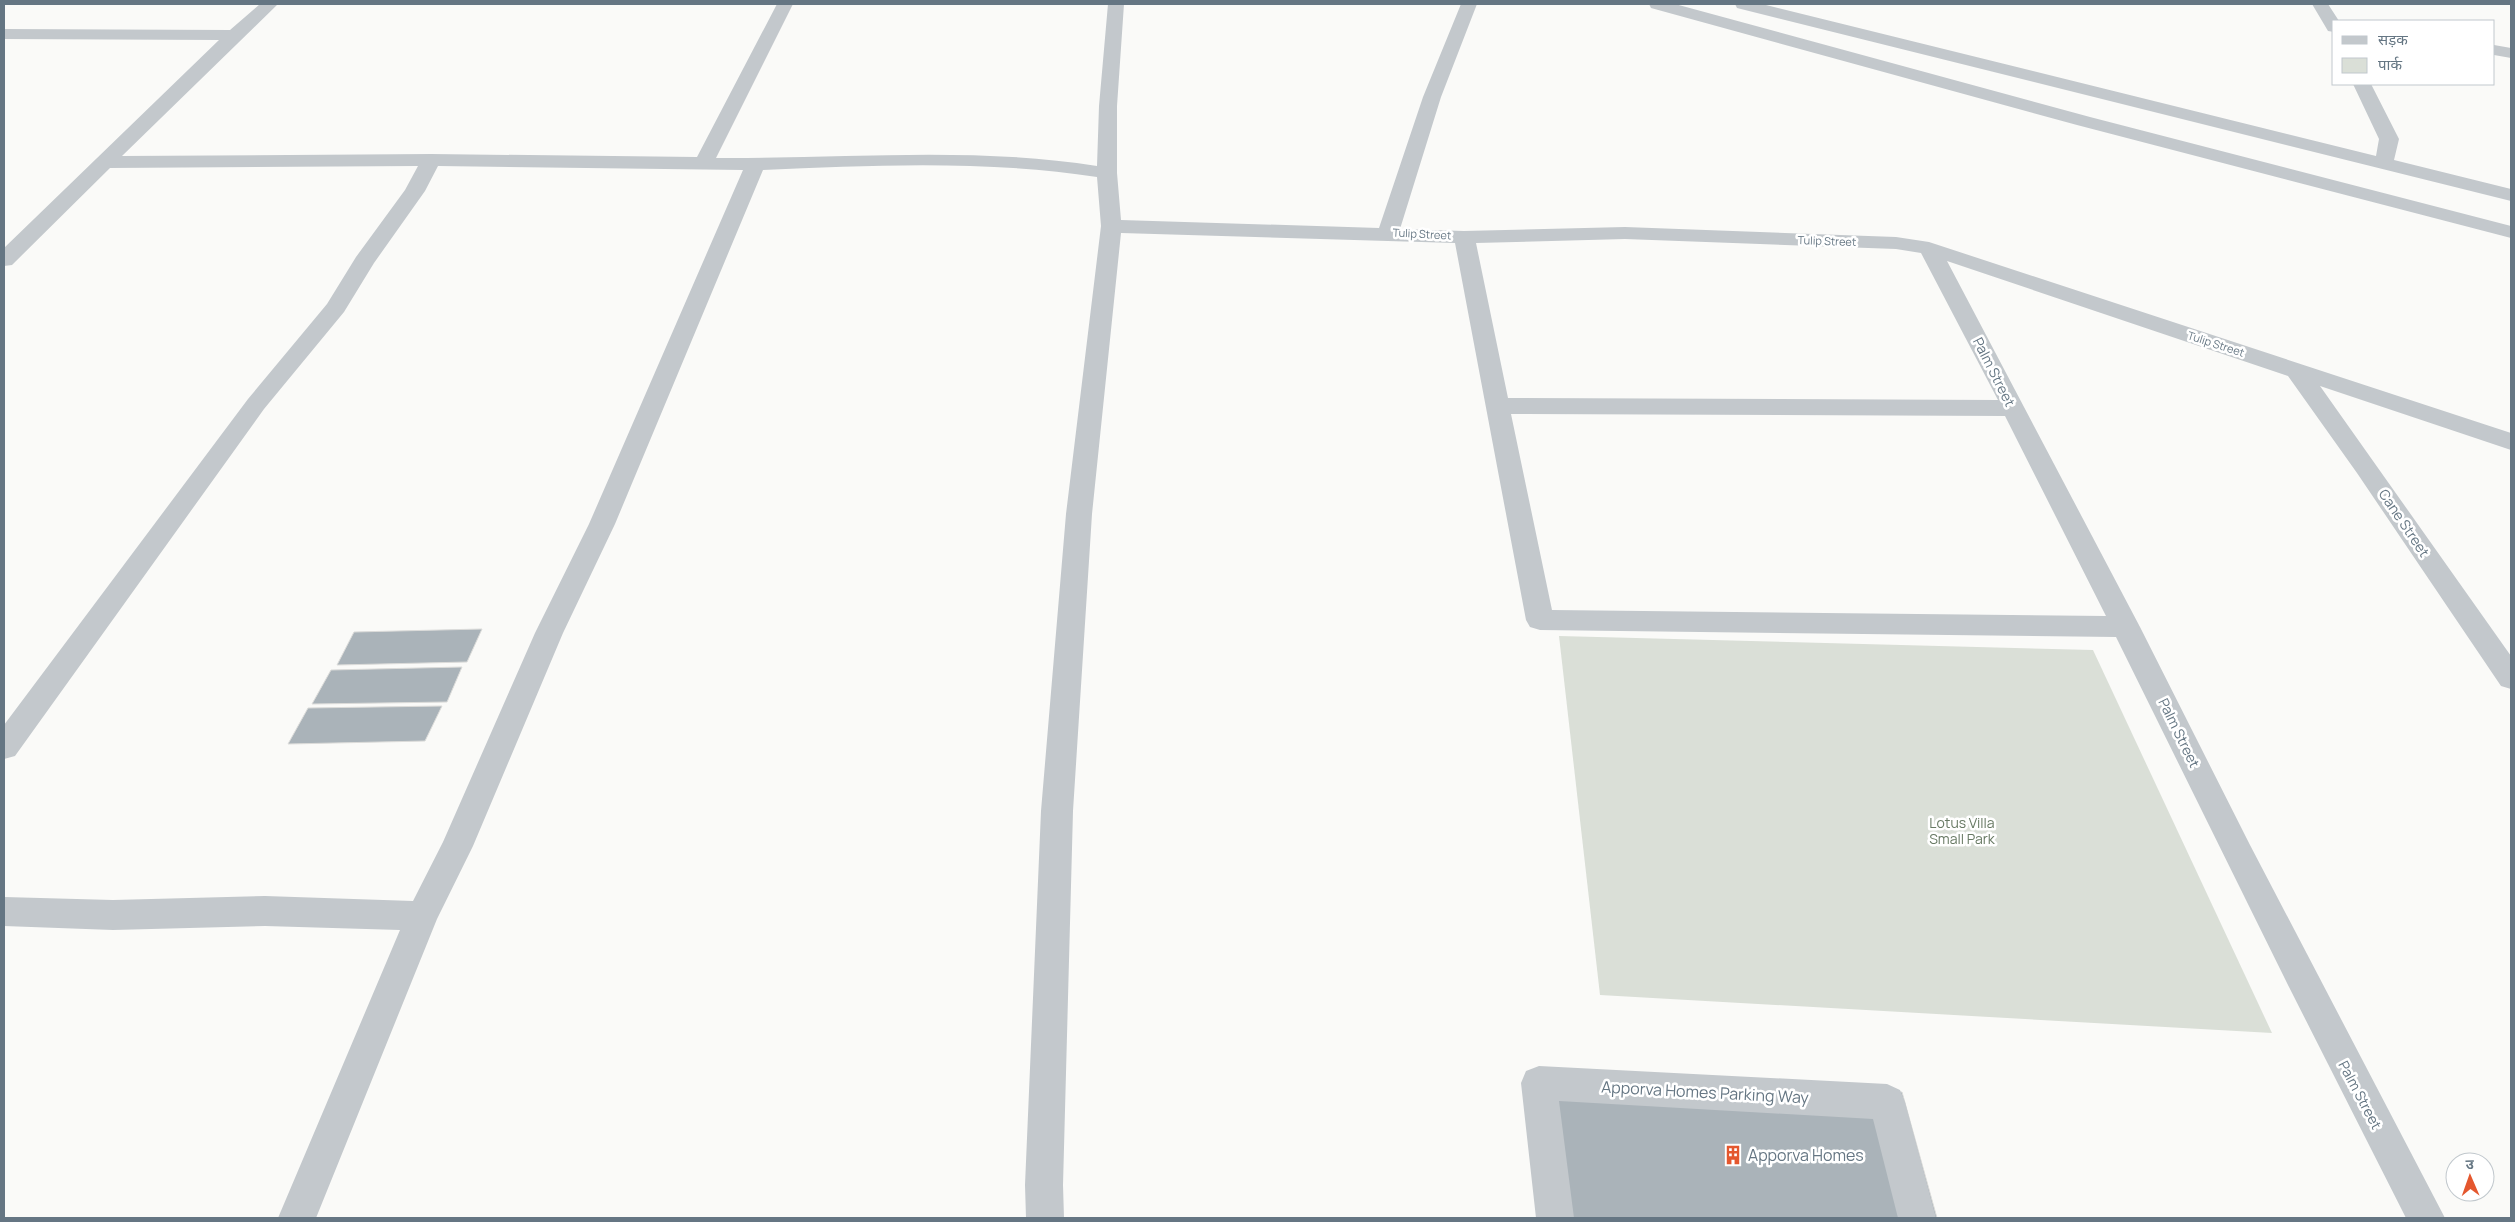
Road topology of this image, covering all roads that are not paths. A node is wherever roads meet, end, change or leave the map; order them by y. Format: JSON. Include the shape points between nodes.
{"nodes":[{"id":1,"x":270,"y":4,"type":"edge"},
{"id":2,"x":785,"y":4,"type":"edge"},
{"id":3,"x":1116,"y":4,"type":"edge"},
{"id":4,"x":1469,"y":4,"type":"edge"},
{"id":5,"x":1658,"y":4,"type":"edge"},
{"id":6,"x":1743,"y":4,"type":"edge"},
{"id":7,"x":2320,"y":4,"type":"edge"},
{"id":8,"x":2332,"y":24,"type":"edge"},
{"id":9,"x":4,"y":34,"type":"edge"},
{"id":10,"x":236,"y":35,"type":"junction"},
{"id":11,"x":2495,"y":50,"type":"edge"},
{"id":12,"x":2511,"y":53,"type":"edge"},
{"id":13,"x":2362,"y":85,"type":"edge"},
{"id":14,"x":431,"y":160,"type":"junction"},
{"id":15,"x":105,"y":162,"type":"junction"},
{"id":16,"x":704,"y":162,"type":"junction"},
{"id":17,"x":2384,"y":163,"type":"junction"},
{"id":18,"x":755,"y":164,"type":"junction"},
{"id":19,"x":1107,"y":173,"type":"junction"},
{"id":20,"x":2511,"y":195,"type":"edge"},
{"id":21,"x":1111,"y":226,"type":"junction"},
{"id":22,"x":2511,"y":232,"type":"edge"},
{"id":23,"x":1388,"y":233,"type":"junction"},
{"id":24,"x":1464,"y":236,"type":"junction"},
{"id":25,"x":1929,"y":248,"type":"junction"},
{"id":26,"x":4,"y":260,"type":"edge"},
{"id":27,"x":2295,"y":369,"type":"junction"},
{"id":28,"x":1498,"y":406,"type":"junction"},
{"id":29,"x":2012,"y":408,"type":"junction"},
{"id":30,"x":2511,"y":442,"type":"edge"},
{"id":31,"x":2126,"y":627,"type":"junction"},
{"id":32,"x":2511,"y":678,"type":"edge"},
{"id":33,"x":4,"y":747,"type":"edge"},
{"id":34,"x":4,"y":911,"type":"edge"},
{"id":35,"x":422,"y":916,"type":"junction"},
{"id":36,"x":297,"y":1218,"type":"edge"},
{"id":37,"x":1045,"y":1218,"type":"edge"},
{"id":38,"x":1554,"y":1218,"type":"edge"},
{"id":39,"x":1917,"y":1218,"type":"edge"},
{"id":40,"x":2426,"y":1218,"type":"edge"}],
"edges":[{"from":1,"to":10,"type":"street"},
{"from":2,"to":16,"type":"street"},
{"from":3,"to":19,"type":"street","via":[[1108,106]]},
{"from":4,"to":23,"type":"street","via":[[1432,97]]},
{"from":5,"to":22,"type":"street"},
{"from":6,"to":17,"type":"street"},
{"from":7,"to":8,"type":"street"},
{"from":9,"to":10,"type":"street"},
{"from":10,"to":15,"type":"street"},
{"from":11,"to":12,"type":"street"},
{"from":13,"to":17,"type":"street","via":[[2389,139]]},
{"from":14,"to":15,"type":"street"},
{"from":14,"to":16,"type":"street"},
{"from":14,"to":33,"type":"street","via":[[415,191],[336,307],[256,404]]},
{"from":15,"to":26,"type":"street"},
{"from":16,"to":18,"type":"street"},
{"from":17,"to":20,"type":"street"},
{"from":18,"to":19,"type":"street","via":[[822,160],[955,161],[1049,164]]},
{"from":18,"to":35,"type":"street","via":[[602,524],[549,633],[457,846]]},
{"from":19,"to":21,"type":"street"},
{"from":21,"to":23,"type":"street","name":"Tulip Street"},
{"from":21,"to":37,"type":"street","via":[[1080,514],[1057,811]]},
{"from":23,"to":24,"type":"street","name":"Tulip Street"},
{"from":24,"to":25,"type":"street","name":"Tulip Street","via":[[1625,233],[1896,243]]},
{"from":24,"to":28,"type":"street"},
{"from":25,"to":27,"type":"street","name":"Tulip Street","via":[[2122,315]]},
{"from":25,"to":29,"type":"street","name":"Palm Street"},
{"from":27,"to":30,"type":"street","name":"Tulip Street"},
{"from":27,"to":32,"type":"street","name":"Cane Street"},
{"from":28,"to":29,"type":"street"},
{"from":28,"to":31,"type":"street","via":[[1540,620]]},
{"from":29,"to":31,"type":"street","name":"Palm Street"},
{"from":31,"to":40,"type":"street","name":"Palm Street","via":[[2353,1082]]},
{"from":34,"to":35,"type":"street","via":[[113,915],[265,911]]},
{"from":35,"to":36,"type":"street"},
{"from":38,"to":39,"type":"street","name":"Apporva Homes Parking Way","via":[[1540,1083],[1887,1102]]}]}
